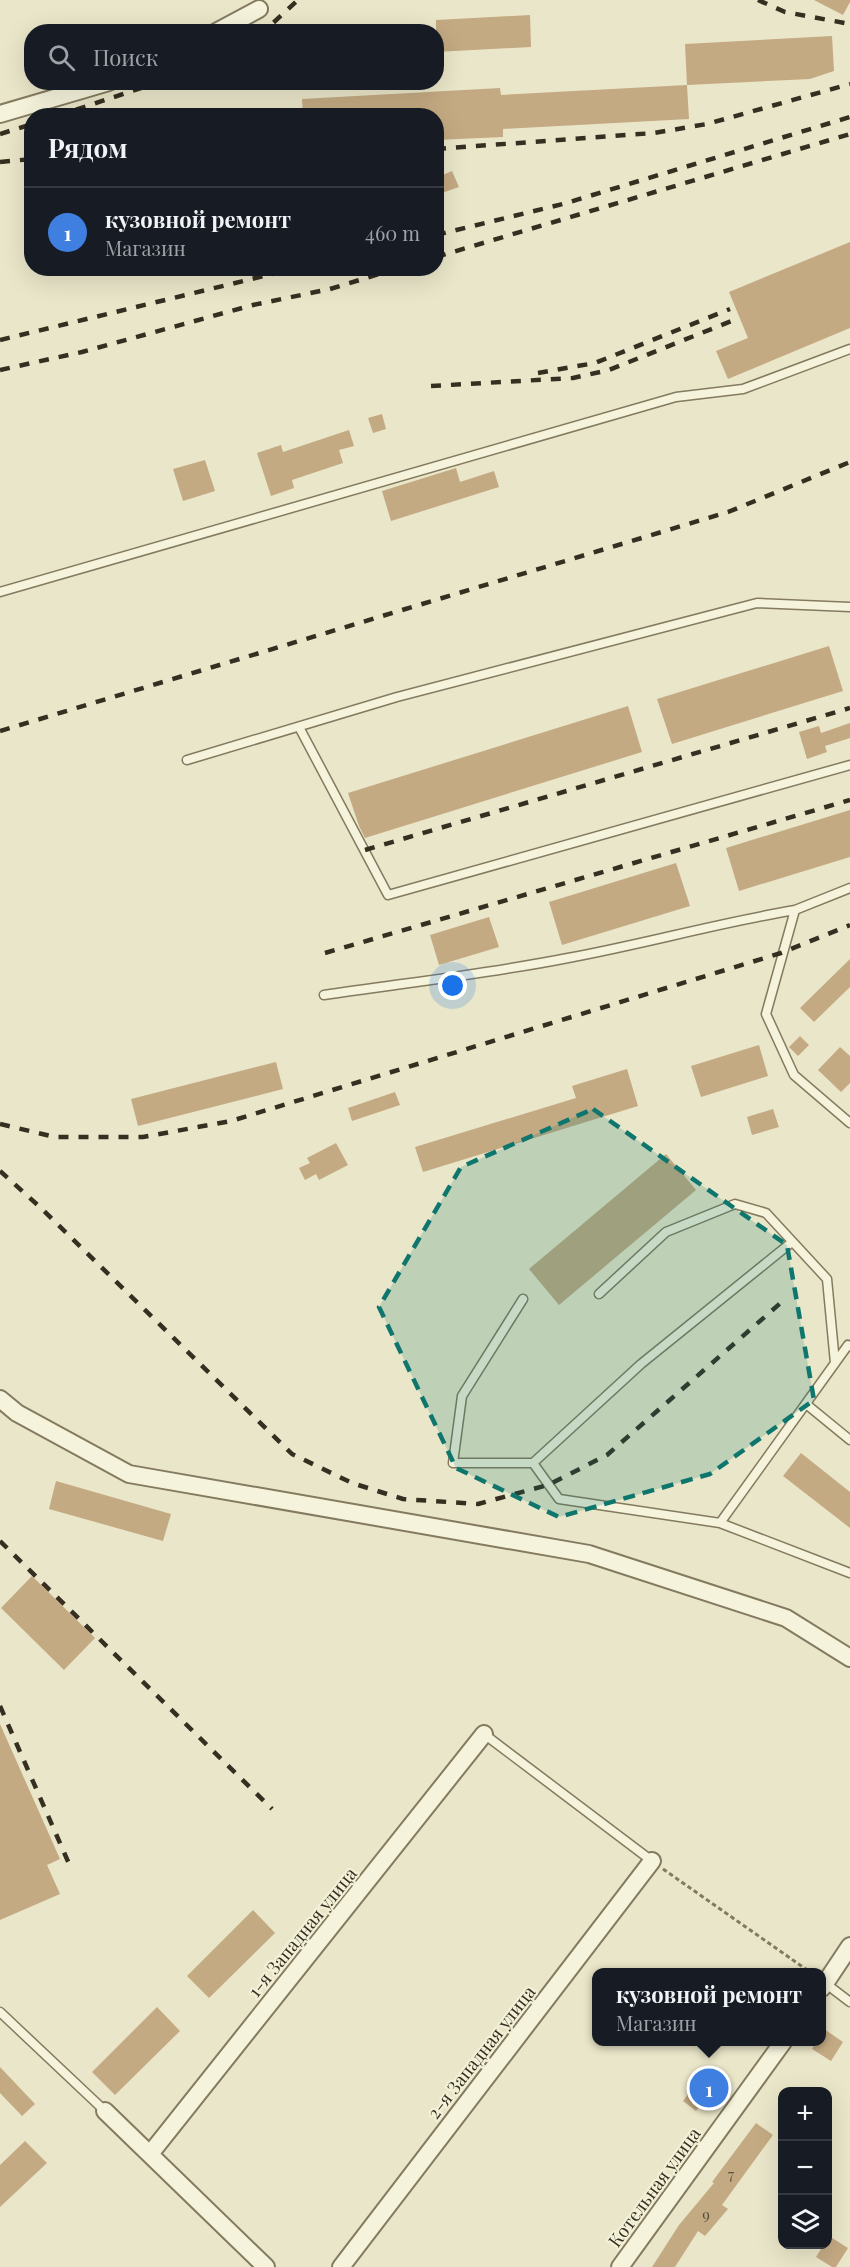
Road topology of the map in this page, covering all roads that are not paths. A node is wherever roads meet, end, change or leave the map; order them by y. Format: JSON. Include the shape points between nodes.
{"nodes":[{"id":1,"x":259,"y":9,"type":"dead end"},
{"id":2,"x":231,"y":24,"type":"edge"},
{"id":3,"x":82,"y":90,"type":"edge"},
{"id":4,"x":0,"y":114,"type":"edge"},
{"id":5,"x":850,"y":350,"type":"edge"},
{"id":6,"x":0,"y":592,"type":"edge"},
{"id":7,"x":850,"y":607,"type":"edge"},
{"id":8,"x":298,"y":727,"type":"junction"},
{"id":9,"x":187,"y":760,"type":"dead end"},
{"id":10,"x":850,"y":765,"type":"edge"},
{"id":11,"x":850,"y":888,"type":"edge"},
{"id":12,"x":795,"y":910,"type":"junction"},
{"id":13,"x":324,"y":995,"type":"dead end"},
{"id":14,"x":850,"y":1123,"type":"edge"},
{"id":15,"x":792,"y":1242,"type":"junction"},
{"id":16,"x":599,"y":1294,"type":"dead end"},
{"id":17,"x":524,"y":1299,"type":"dead end"},
{"id":18,"x":850,"y":1346,"type":"edge"},
{"id":19,"x":835,"y":1363,"type":"junction"},
{"id":20,"x":0,"y":1399,"type":"edge"},
{"id":21,"x":806,"y":1404,"type":"junction"},
{"id":22,"x":850,"y":1440,"type":"edge"},
{"id":23,"x":533,"y":1463,"type":"junction"},
{"id":24,"x":720,"y":1523,"type":"junction"},
{"id":25,"x":850,"y":1573,"type":"edge"},
{"id":26,"x":850,"y":1658,"type":"edge"},
{"id":27,"x":484,"y":1734,"type":"joint"},
{"id":28,"x":652,"y":1862,"type":"joint"},
{"id":29,"x":850,"y":1946,"type":"edge"},
{"id":30,"x":826,"y":1982,"type":"edge"},
{"id":31,"x":826,"y":1988,"type":"edge"},
{"id":32,"x":850,"y":2002,"type":"edge"},
{"id":33,"x":0,"y":2012,"type":"edge"},
{"id":34,"x":780,"y":2046,"type":"edge"},
{"id":35,"x":105,"y":2110,"type":"joint"},
{"id":36,"x":150,"y":2154,"type":"junction"},
{"id":37,"x":266,"y":2267,"type":"edge"},
{"id":38,"x":341,"y":2267,"type":"edge"},
{"id":39,"x":620,"y":2267,"type":"edge"}],
"edges":[{"from":1,"to":2,"type":"street"},
{"from":3,"to":4,"type":"street"},
{"from":5,"to":6,"type":"lane","via":[[742,389],[676,397]]},
{"from":7,"to":8,"type":"lane","via":[[757,603],[397,697]]},
{"from":8,"to":9,"type":"lane"},
{"from":8,"to":10,"type":"lane","via":[[388,895]]},
{"from":11,"to":12,"type":"lane"},
{"from":12,"to":13,"type":"lane","via":[[565,959]]},
{"from":12,"to":14,"type":"lane","via":[[766,1014],[794,1075]]},
{"from":15,"to":16,"type":"lane","via":[[766,1213],[735,1204],[666,1232]]},
{"from":15,"to":19,"type":"lane","via":[[827,1280]]},
{"from":15,"to":23,"type":"lane","via":[[641,1364]]},
{"from":17,"to":23,"type":"lane","via":[[462,1396],[453,1462]]},
{"from":18,"to":19,"type":"lane"},
{"from":19,"to":21,"type":"lane"},
{"from":20,"to":26,"type":"street","via":[[17,1413],[129,1474],[589,1554],[786,1618]]},
{"from":21,"to":22,"type":"lane"},
{"from":21,"to":24,"type":"lane"},
{"from":23,"to":24,"type":"lane","via":[[559,1499]]},
{"from":24,"to":25,"type":"lane"},
{"from":27,"to":28,"type":"lane"},
{"from":27,"to":36,"type":"street","name":"1-я Западная улица"},
{"from":28,"to":38,"type":"street","name":"2-я Западная улица"},
{"from":29,"to":30,"type":"street"},
{"from":31,"to":32,"type":"lane"},
{"from":33,"to":35,"type":"lane"},
{"from":34,"to":39,"type":"street","name":"Котельная улица"},
{"from":35,"to":36,"type":"street"},
{"from":36,"to":37,"type":"street"}]}
